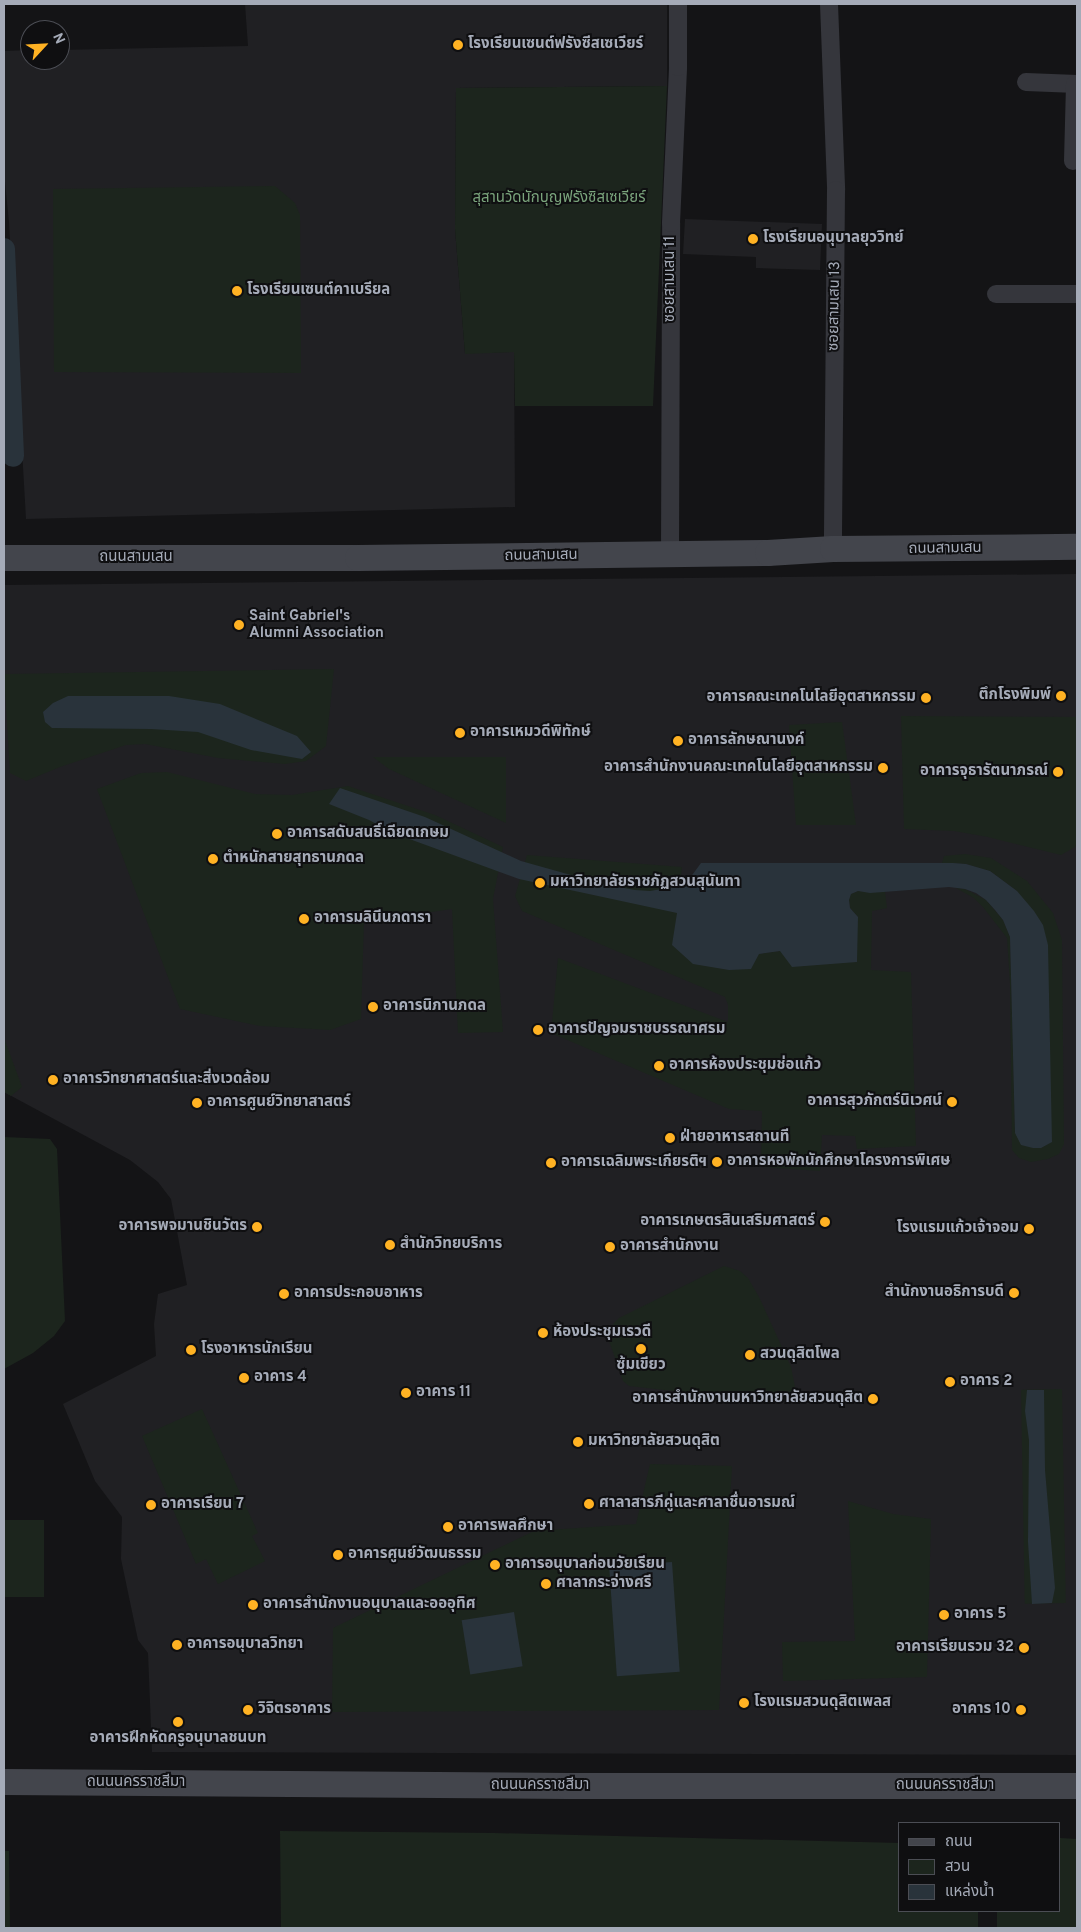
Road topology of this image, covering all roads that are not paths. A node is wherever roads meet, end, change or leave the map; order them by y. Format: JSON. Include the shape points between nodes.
{"nodes":[{"id":1,"x":678,"y":4,"type":"edge"},
{"id":2,"x":829,"y":4,"type":"edge"},
{"id":3,"x":1026,"y":82,"type":"dead end"},
{"id":4,"x":1076,"y":84,"type":"edge"},
{"id":5,"x":1073,"y":161,"type":"dead end"},
{"id":6,"x":996,"y":294,"type":"dead end"},
{"id":7,"x":1077,"y":294,"type":"edge"},
{"id":8,"x":1077,"y":547,"type":"edge"},
{"id":9,"x":832,"y":549,"type":"junction"},
{"id":10,"x":670,"y":554,"type":"junction"},
{"id":11,"x":4,"y":558,"type":"edge"},
{"id":12,"x":4,"y":1782,"type":"edge"},
{"id":13,"x":1077,"y":1786,"type":"edge"}],
"edges":[{"from":1,"to":10,"type":"street","name":"ซอยสามเสน 11","via":[[671,223]]},
{"from":2,"to":9,"type":"street","name":"ซอยสามเสน 13","via":[[836,190]]},
{"from":3,"to":4,"type":"street"},
{"from":4,"to":5,"type":"street"},
{"from":6,"to":7,"type":"street"},
{"from":8,"to":9,"type":"main road","name":"ถนนสามเสน"},
{"from":9,"to":10,"type":"main road","name":"ถนนสามเสน"},
{"from":10,"to":11,"type":"main road","name":"ถนนสามเสน"},
{"from":12,"to":13,"type":"main road","name":"ถนนนครราชสีมา"}]}
